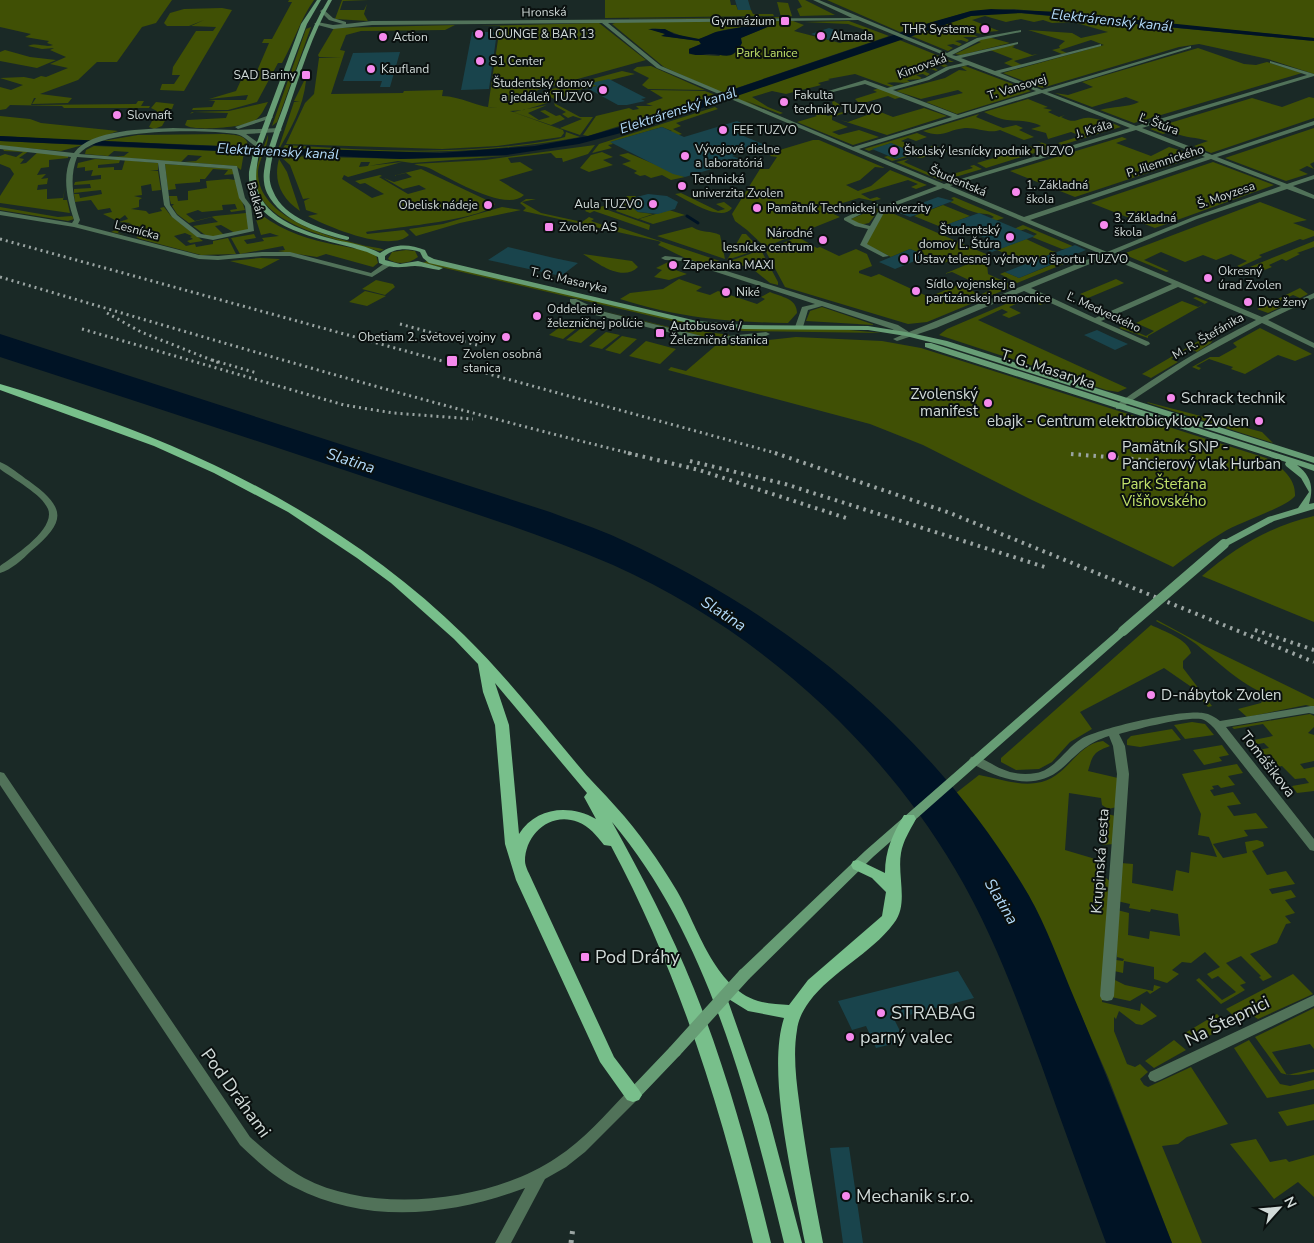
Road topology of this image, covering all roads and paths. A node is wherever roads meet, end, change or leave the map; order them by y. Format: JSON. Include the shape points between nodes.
{"nodes":[{"id":1,"x":319,"y":0,"type":"edge"},
{"id":2,"x":330,"y":0,"type":"edge"},
{"id":3,"x":815,"y":0,"type":"edge"},
{"id":4,"x":323,"y":11,"type":"junction"},
{"id":5,"x":856,"y":19,"type":"junction"},
{"id":6,"x":603,"y":21,"type":"junction"},
{"id":7,"x":304,"y":24,"type":"junction"},
{"id":8,"x":316,"y":24,"type":"junction"},
{"id":9,"x":348,"y":24,"type":"junction"},
{"id":10,"x":333,"y":26,"type":"junction"},
{"id":11,"x":1019,"y":31,"type":"dead end"},
{"id":12,"x":312,"y":35,"type":"junction"},
{"id":13,"x":1016,"y":43,"type":"dead end"},
{"id":14,"x":1099,"y":45,"type":"dead end"},
{"id":15,"x":1189,"y":47,"type":"dead end"},
{"id":16,"x":947,"y":55,"type":"junction"},
{"id":17,"x":956,"y":58,"type":"junction"},
{"id":18,"x":1272,"y":62,"type":"dead end"},
{"id":19,"x":968,"y":63,"type":"junction"},
{"id":20,"x":995,"y":73,"type":"junction"},
{"id":21,"x":1313,"y":75,"type":"edge"},
{"id":22,"x":888,"y":90,"type":"junction"},
{"id":23,"x":1042,"y":91,"type":"junction"},
{"id":24,"x":827,"y":94,"type":"dead end"},
{"id":25,"x":270,"y":117,"type":"junction"},
{"id":26,"x":957,"y":117,"type":"junction"},
{"id":27,"x":1314,"y":123,"type":"edge"},
{"id":28,"x":245,"y":126,"type":"junction"},
{"id":29,"x":1136,"y":128,"type":"junction"},
{"id":30,"x":265,"y":130,"type":"junction"},
{"id":31,"x":279,"y":130,"type":"junction"},
{"id":32,"x":217,"y":131,"type":"junction"},
{"id":33,"x":240,"y":132,"type":"junction"},
{"id":34,"x":259,"y":146,"type":"junction"},
{"id":35,"x":0,"y":147,"type":"edge"},
{"id":36,"x":852,"y":149,"type":"junction"},
{"id":37,"x":76,"y":155,"type":"junction"},
{"id":38,"x":1212,"y":157,"type":"junction"},
{"id":39,"x":160,"y":161,"type":"junction"},
{"id":40,"x":1314,"y":177,"type":"edge"},
{"id":41,"x":1288,"y":186,"type":"junction"},
{"id":42,"x":941,"y":187,"type":"junction"},
{"id":43,"x":1314,"y":197,"type":"edge"},
{"id":44,"x":878,"y":206,"type":"junction"},
{"id":45,"x":0,"y":213,"type":"edge"},
{"id":46,"x":1023,"y":220,"type":"junction"},
{"id":47,"x":74,"y":225,"type":"junction"},
{"id":48,"x":871,"y":228,"type":"junction"},
{"id":49,"x":394,"y":248,"type":"junction"},
{"id":50,"x":1107,"y":254,"type":"junction"},
{"id":51,"x":381,"y":256,"type":"junction"},
{"id":52,"x":885,"y":256,"type":"dead end"},
{"id":53,"x":425,"y":257,"type":"junction"},
{"id":54,"x":665,"y":258,"type":"dead end"},
{"id":55,"x":389,"y":264,"type":"junction"},
{"id":56,"x":413,"y":264,"type":"junction"},
{"id":57,"x":1178,"y":284,"type":"junction"},
{"id":58,"x":1026,"y":289,"type":"junction"},
{"id":59,"x":784,"y":292,"type":"junction"},
{"id":60,"x":1314,"y":295,"type":"edge"},
{"id":61,"x":822,"y":304,"type":"junction"},
{"id":62,"x":802,"y":314,"type":"junction"},
{"id":63,"x":1096,"y":320,"type":"junction"},
{"id":64,"x":1263,"y":320,"type":"junction"},
{"id":65,"x":798,"y":327,"type":"junction"},
{"id":66,"x":909,"y":334,"type":"junction"},
{"id":67,"x":897,"y":339,"type":"junction"},
{"id":68,"x":1146,"y":344,"type":"dead end"},
{"id":69,"x":1314,"y":346,"type":"edge"},
{"id":70,"x":0,"y":386,"type":"edge"},
{"id":71,"x":1122,"y":404,"type":"junction"},
{"id":72,"x":1277,"y":458,"type":"junction"},
{"id":73,"x":1314,"y":460,"type":"edge"},
{"id":74,"x":0,"y":465,"type":"edge"},
{"id":75,"x":1314,"y":468,"type":"edge"},
{"id":76,"x":1314,"y":506,"type":"edge"},
{"id":77,"x":1302,"y":509,"type":"junction"},
{"id":78,"x":0,"y":570,"type":"edge"},
{"id":79,"x":483,"y":663,"type":"junction"},
{"id":80,"x":1314,"y":711,"type":"edge"},
{"id":81,"x":1218,"y":725,"type":"junction"},
{"id":82,"x":1112,"y":732,"type":"junction"},
{"id":83,"x":971,"y":764,"type":"junction"},
{"id":84,"x":0,"y":776,"type":"edge"},
{"id":85,"x":582,"y":781,"type":"junction"},
{"id":86,"x":909,"y":819,"type":"junction"},
{"id":87,"x":1314,"y":847,"type":"edge"},
{"id":88,"x":623,"y":857,"type":"junction"},
{"id":89,"x":518,"y":858,"type":"junction"},
{"id":90,"x":858,"y":865,"type":"junction"},
{"id":91,"x":895,"y":892,"type":"junction"},
{"id":92,"x":703,"y":962,"type":"junction"},
{"id":93,"x":1107,"y":996,"type":"dead end"},
{"id":94,"x":1314,"y":1000,"type":"edge"},
{"id":95,"x":793,"y":1012,"type":"junction"},
{"id":96,"x":1156,"y":1076,"type":"dead end"},
{"id":97,"x":632,"y":1095,"type":"junction"},
{"id":98,"x":540,"y":1175,"type":"junction"},
{"id":99,"x":503,"y":1243,"type":"edge"},
{"id":100,"x":762,"y":1243,"type":"edge"},
{"id":101,"x":793,"y":1243,"type":"edge"},
{"id":102,"x":814,"y":1243,"type":"edge"}],
"edges":[{"from":1,"to":7,"type":"street"},
{"from":2,"to":4,"type":"street","name":"T. G. Masaryka"},
{"from":3,"to":5,"type":"street","name":"Ľ. Štúra"},
{"from":4,"to":8,"type":"street","name":"T. G. Masaryka"},
{"from":4,"to":9,"type":"street","via":[[330,19]]},
{"from":5,"to":6,"type":"street","name":"Hronská"},
{"from":5,"to":16,"type":"street","name":"Ľ. Štúra"},
{"from":6,"to":9,"type":"street","name":"Hronská"},
{"from":6,"to":36,"type":"street","name":"Študentská","via":[[659,67]]},
{"from":7,"to":8,"type":"street"},
{"from":7,"to":25,"type":"street"},
{"from":8,"to":9,"type":"street","name":"Hronská"},
{"from":8,"to":10,"type":"street","name":"Hronská"},
{"from":8,"to":12,"type":"street","name":"T. G. Masaryka"},
{"from":9,"to":10,"type":"street","name":"Hronská"},
{"from":10,"to":12,"type":"street","name":"Hronská"},
{"from":11,"to":16,"type":"street","name":"Kimovská","via":[[979,38]]},
{"from":12,"to":31,"type":"street","name":"T. G. Masaryka"},
{"from":13,"to":17,"type":"street"},
{"from":14,"to":20,"type":"street"},
{"from":15,"to":23,"type":"street","name":"T. Vansovej"},
{"from":16,"to":17,"type":"street","name":"Ľ. Štúra"},
{"from":17,"to":19,"type":"street","name":"Ľ. Štúra"},
{"from":18,"to":21,"type":"street"},
{"from":19,"to":20,"type":"street","name":"Ľ. Štúra"},
{"from":19,"to":22,"type":"street","name":"Kimovská"},
{"from":20,"to":23,"type":"street","name":"Ľ. Štúra"},
{"from":21,"to":29,"type":"street","name":"J. Kráľa"},
{"from":22,"to":24,"type":"street","name":"Kimovská","via":[[865,82]]},
{"from":22,"to":26,"type":"street"},
{"from":23,"to":26,"type":"street","name":"T. Vansovej"},
{"from":23,"to":29,"type":"street","name":"Ľ. Štúra"},
{"from":25,"to":28,"type":"street"},
{"from":25,"to":30,"type":"street"},
{"from":26,"to":36,"type":"street","name":"T. Vansovej"},
{"from":27,"to":38,"type":"street","name":"P. Jilemnického"},
{"from":28,"to":30,"type":"street"},
{"from":28,"to":32,"type":"street"},
{"from":29,"to":38,"type":"street","name":"Ľ. Štúra"},
{"from":29,"to":42,"type":"street","name":"J. Kráľa"},
{"from":30,"to":31,"type":"street"},
{"from":30,"to":33,"type":"street"},
{"from":30,"to":34,"type":"street"},
{"from":31,"to":49,"type":"street","name":"T. G. Masaryka","via":[[268,168],[268,187],[272,197],[286,211],[308,224],[340,236]]},
{"from":32,"to":33,"type":"street"},
{"from":32,"to":37,"type":"street","via":[[132,132],[100,139]]},
{"from":33,"to":34,"type":"street"},
{"from":34,"to":51,"type":"street","via":[[251,182],[266,210],[308,234],[371,250]]},
{"from":35,"to":37,"type":"street","name":"Balkán"},
{"from":36,"to":42,"type":"street","name":"Študentská"},
{"from":37,"to":39,"type":"street","name":"Balkán"},
{"from":37,"to":47,"type":"street","via":[[70,170],[69,189],[77,220]]},
{"from":38,"to":41,"type":"street","name":"Ľ. Štúra"},
{"from":38,"to":46,"type":"street","name":"P. Jilemnického"},
{"from":39,"to":39,"type":"street","name":"Balkán","via":[[167,205],[174,216],[199,236],[213,238],[252,230],[236,168]]},
{"from":40,"to":41,"type":"street","name":"Š. Moyzesa"},
{"from":41,"to":43,"type":"street","name":"Ľ. Štúra"},
{"from":41,"to":50,"type":"street","name":"Š. Moyzesa"},
{"from":42,"to":44,"type":"street","name":"J. Kráľa"},
{"from":42,"to":46,"type":"street","name":"Študentská"},
{"from":44,"to":48,"type":"street"},
{"from":44,"to":48,"type":"street","name":"J. Kráľa","via":[[846,218]]},
{"from":45,"to":47,"type":"street","name":"Lesnícka"},
{"from":46,"to":50,"type":"street","name":"Študentská"},
{"from":47,"to":55,"type":"street","name":"Lesnícka","via":[[193,256],[218,258],[290,254],[372,275]]},
{"from":48,"to":52,"type":"street","via":[[864,245]]},
{"from":49,"to":51,"type":"street"},
{"from":49,"to":53,"type":"street","name":"T. G. Masaryka","via":[[417,248],[424,252]]},
{"from":50,"to":57,"type":"street","name":"Študentská"},
{"from":50,"to":58,"type":"street","name":"Š. Moyzesa"},
{"from":51,"to":55,"type":"street","via":[[382,261]]},
{"from":53,"to":56,"type":"street"},
{"from":53,"to":65,"type":"street","name":"T. G. Masaryka","via":[[675,318],[744,327]]},
{"from":54,"to":59,"type":"street","name":"T. G. Masaryka","via":[[682,259]]},
{"from":55,"to":56,"type":"street","name":"T. G. Masaryka"},
{"from":56,"to":67,"type":"street","name":"T. G. Masaryka","via":[[573,301],[598,313],[710,340],[766,334],[848,334]]},
{"from":57,"to":63,"type":"street"},
{"from":57,"to":64,"type":"street","name":"Študentská"},
{"from":58,"to":63,"type":"street","name":"Ľ. Medveckého"},
{"from":58,"to":66,"type":"street","name":"Š. Moyzesa"},
{"from":59,"to":61,"type":"street","name":"T. G. Masaryka"},
{"from":59,"to":62,"type":"street","name":"T. G. Masaryka","via":[[802,304]]},
{"from":60,"to":64,"type":"street","name":"M. R. Štefánika"},
{"from":61,"to":62,"type":"street","via":[[808,307]]},
{"from":61,"to":66,"type":"street","name":"T. G. Masaryka"},
{"from":62,"to":65,"type":"street"},
{"from":63,"to":68,"type":"street","name":"Ľ. Medveckého"},
{"from":64,"to":69,"type":"street","name":"Študentská"},
{"from":64,"to":71,"type":"street","name":"M. R. Štefánika","via":[[1155,380]]},
{"from":65,"to":66,"type":"street","name":"T. G. Masaryka","via":[[857,328]]},
{"from":66,"to":67,"type":"street","name":"Š. Moyzesa"},
{"from":66,"to":71,"type":"street","name":"T. G. Masaryka"},
{"from":67,"to":71,"type":"street","name":"T. G. Masaryka","via":[[931,346]]},
{"from":70,"to":79,"type":"main road","via":[[164,446],[294,510],[403,587]]},
{"from":71,"to":72,"type":"street","name":"T. G. Masaryka"},
{"from":71,"to":73,"type":"street","name":"T. G. Masaryka"},
{"from":72,"to":75,"type":"street","name":"T. G. Masaryka"},
{"from":72,"to":77,"type":"street","via":[[1297,469],[1310,483],[1313,492]]},
{"from":74,"to":78,"type":"street","via":[[39,495],[54,515],[52,525],[44,535]]},
{"from":76,"to":77,"type":"street"},
{"from":77,"to":83,"type":"street","bridge":true,"via":[[1252,527],[1224,544]]},
{"from":79,"to":85,"type":"main road"},
{"from":79,"to":89,"type":"main road","via":[[502,725],[509,824]]},
{"from":80,"to":81,"type":"street"},
{"from":81,"to":82,"type":"street","via":[[1202,716]]},
{"from":81,"to":87,"type":"street","name":"Tomášikova"},
{"from":82,"to":83,"type":"street","via":[[1087,740],[1050,771],[1036,777],[1009,776]]},
{"from":82,"to":93,"type":"street","name":"Krupinská cesta","via":[[1119,746],[1123,774]]},
{"from":83,"to":86,"type":"street"},
{"from":84,"to":98,"type":"street","name":"Pod Dráhami","via":[[228,1117],[263,1160],[318,1190],[361,1204],[395,1208],[421,1208],[458,1201],[508,1188]]},
{"from":85,"to":88,"type":"main road"},
{"from":85,"to":92,"type":"main road","via":[[613,814],[663,881]]},
{"from":86,"to":90,"type":"street"},
{"from":86,"to":91,"type":"main road","via":[[892,857]]},
{"from":88,"to":89,"type":"main road","via":[[593,824],[566,814],[547,817],[533,826],[522,840]]},
{"from":88,"to":100,"type":"main road","via":[[653,915],[697,1017],[733,1129]]},
{"from":89,"to":97,"type":"main road","via":[[534,904],[592,1030],[608,1062]]},
{"from":90,"to":91,"type":"main road","via":[[877,874]]},
{"from":90,"to":97,"type":"street","bridge":true,"via":[[744,975]]},
{"from":91,"to":95,"type":"main road","via":[[889,920],[810,990]]},
{"from":92,"to":95,"type":"main road","via":[[733,996],[746,1004],[764,1010]]},
{"from":92,"to":101,"type":"main road","via":[[748,1082]]},
{"from":94,"to":96,"type":"street","name":"Na Štepnici"},
{"from":95,"to":102,"type":"main road","via":[[786,1050],[790,1097]]},
{"from":97,"to":98,"type":"street","name":"Pod Dráhami","via":[[578,1150]]},
{"from":98,"to":99,"type":"street"}]}
